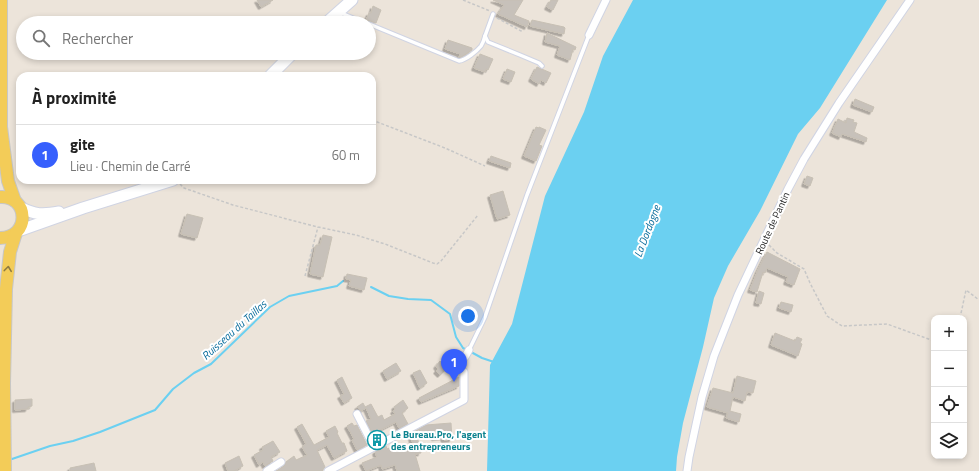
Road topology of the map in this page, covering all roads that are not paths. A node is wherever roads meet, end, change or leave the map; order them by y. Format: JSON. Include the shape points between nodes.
{"nodes":[{"id":1,"x":1,"y":0,"type":"edge"},
{"id":2,"x":352,"y":0,"type":"edge"},
{"id":3,"x":606,"y":0,"type":"edge"},
{"id":4,"x":910,"y":0,"type":"edge"},
{"id":5,"x":338,"y":12,"type":"junction"},
{"id":6,"x":493,"y":14,"type":"dead end"},
{"id":7,"x":334,"y":16,"type":"edge"},
{"id":8,"x":348,"y":16,"type":"edge"},
{"id":9,"x":376,"y":27,"type":"edge"},
{"id":10,"x":589,"y":35,"type":"joint"},
{"id":11,"x":485,"y":36,"type":"junction"},
{"id":12,"x":286,"y":60,"type":"edge"},
{"id":13,"x":542,"y":66,"type":"dead end"},
{"id":14,"x":274,"y":72,"type":"edge"},
{"id":15,"x":0,"y":132,"type":"edge"},
{"id":16,"x":169,"y":184,"type":"edge"},
{"id":17,"x":0,"y":197,"type":"edge"},
{"id":18,"x":18,"y":204,"type":"junction"},
{"id":19,"x":83,"y":208,"type":"junction"},
{"id":20,"x":17,"y":232,"type":"junction"},
{"id":21,"x":0,"y":238,"type":"edge"},
{"id":22,"x":469,"y":350,"type":"joint"},
{"id":23,"x":466,"y":357,"type":"dead end"},
{"id":24,"x":464,"y":372,"type":"dead end"},
{"id":25,"x":357,"y":414,"type":"dead end"},
{"id":26,"x":374,"y":447,"type":"junction"},
{"id":27,"x":281,"y":462,"type":"dead end"},
{"id":28,"x":5,"y":471,"type":"edge"},
{"id":29,"x":267,"y":471,"type":"edge"},
{"id":30,"x":328,"y":471,"type":"edge"},
{"id":31,"x":687,"y":471,"type":"edge"}],
"edges":[{"from":1,"to":15,"type":"main road"},
{"from":2,"to":5,"type":"main road"},
{"from":3,"to":10,"type":"street"},
{"from":4,"to":31,"type":"street","name":"Route de Pantin","via":[[804,159],[764,239],[714,356],[702,397]]},
{"from":5,"to":7,"type":"main road"},
{"from":5,"to":8,"type":"lane"},
{"from":6,"to":11,"type":"lane"},
{"from":9,"to":11,"type":"lane","via":[[460,61],[479,48]]},
{"from":10,"to":22,"type":"lane","via":[[527,195],[485,317]]},
{"from":11,"to":13,"type":"lane","via":[[488,42],[520,54]]},
{"from":12,"to":14,"type":"main road"},
{"from":15,"to":18,"type":"main road","via":[[8,181]]},
{"from":16,"to":19,"type":"main road"},
{"from":17,"to":18,"type":"main road","via":[[10,198]]},
{"from":18,"to":19,"type":"main road","via":[[30,212],[46,214]]},
{"from":18,"to":20,"type":"main road","via":[[23,219]]},
{"from":19,"to":20,"type":"main road"},
{"from":20,"to":21,"type":"main road"},
{"from":28,"to":20,"type":"main road","one_way":true,"via":[[6,289],[10,252]]},
{"from":22,"to":23,"type":"street"},
{"from":24,"to":26,"type":"street","via":[[464,400]]},
{"from":25,"to":26,"type":"street"},
{"from":26,"to":30,"type":"street"},
{"from":27,"to":29,"type":"street"}]}
